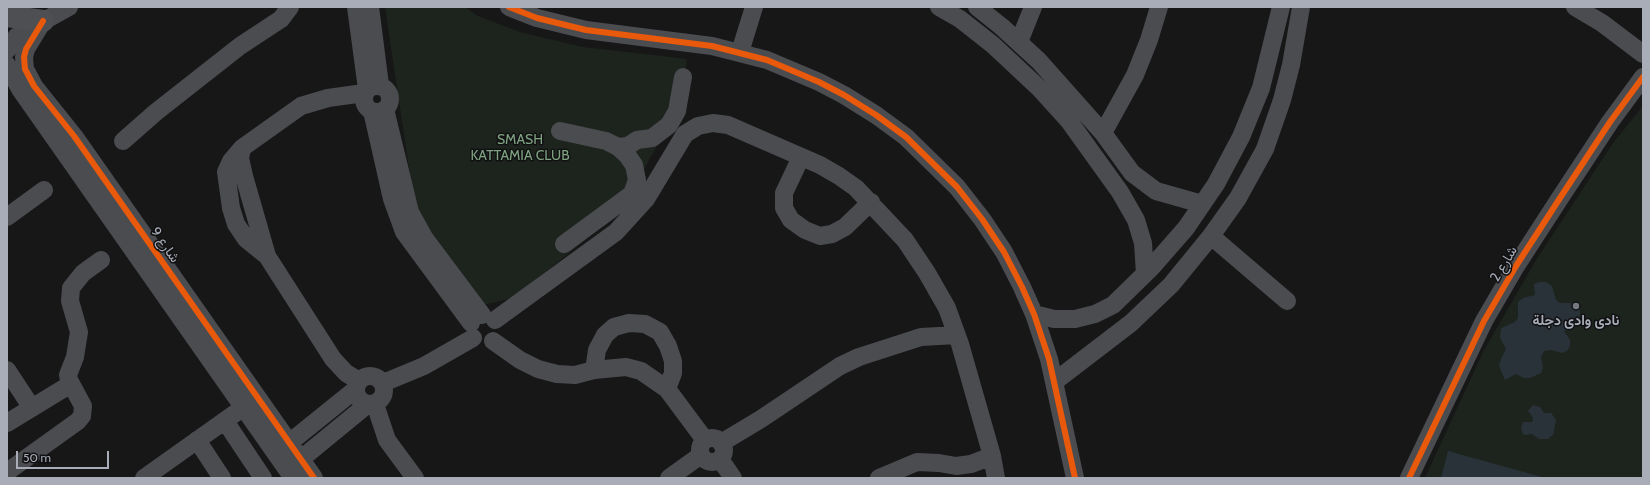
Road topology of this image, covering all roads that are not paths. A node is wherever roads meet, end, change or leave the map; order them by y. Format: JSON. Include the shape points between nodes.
{"nodes":[{"id":1,"x":69,"y":7,"type":"edge"},
{"id":2,"x":290,"y":7,"type":"edge"},
{"id":3,"x":356,"y":7,"type":"edge"},
{"id":4,"x":370,"y":7,"type":"edge"},
{"id":5,"x":509,"y":7,"type":"edge"},
{"id":6,"x":754,"y":7,"type":"edge"},
{"id":7,"x":940,"y":7,"type":"edge"},
{"id":8,"x":977,"y":7,"type":"edge"},
{"id":9,"x":1033,"y":7,"type":"edge"},
{"id":10,"x":1159,"y":7,"type":"edge"},
{"id":11,"x":1281,"y":7,"type":"edge"},
{"id":12,"x":1300,"y":7,"type":"edge"},
{"id":13,"x":1575,"y":7,"type":"edge"},
{"id":14,"x":37,"y":14,"type":"edge"},
{"id":15,"x":7,"y":16,"type":"edge"},
{"id":16,"x":1019,"y":42,"type":"junction"},
{"id":17,"x":7,"y":50,"type":"edge"},
{"id":18,"x":740,"y":52,"type":"junction"},
{"id":19,"x":1643,"y":54,"type":"edge"},
{"id":20,"x":7,"y":65,"type":"edge"},
{"id":21,"x":684,"y":77,"type":"dead end"},
{"id":22,"x":1643,"y":77,"type":"edge"},
{"id":23,"x":371,"y":89,"type":"junction"},
{"id":24,"x":378,"y":110,"type":"junction"},
{"id":25,"x":560,"y":131,"type":"dead end"},
{"id":26,"x":1103,"y":133,"type":"junction"},
{"id":27,"x":123,"y":141,"type":"dead end"},
{"id":28,"x":618,"y":146,"type":"junction"},
{"id":29,"x":801,"y":157,"type":"junction"},
{"id":30,"x":44,"y":190,"type":"dead end"},
{"id":31,"x":871,"y":202,"type":"junction"},
{"id":32,"x":1202,"y":204,"type":"junction"},
{"id":33,"x":626,"y":209,"type":"junction"},
{"id":34,"x":7,"y":217,"type":"edge"},
{"id":35,"x":1211,"y":236,"type":"junction"},
{"id":36,"x":564,"y":244,"type":"dead end"},
{"id":37,"x":101,"y":260,"type":"dead end"},
{"id":38,"x":1145,"y":274,"type":"junction"},
{"id":39,"x":1287,"y":301,"type":"dead end"},
{"id":40,"x":947,"y":308,"type":"junction"},
{"id":41,"x":1034,"y":314,"type":"junction"},
{"id":42,"x":480,"y":324,"type":"junction"},
{"id":43,"x":957,"y":335,"type":"junction"},
{"id":44,"x":921,"y":337,"type":"junction"},
{"id":45,"x":7,"y":370,"type":"edge"},
{"id":46,"x":594,"y":370,"type":"junction"},
{"id":47,"x":1054,"y":382,"type":"junction"},
{"id":48,"x":383,"y":383,"type":"junction"},
{"id":49,"x":71,"y":384,"type":"junction"},
{"id":50,"x":357,"y":385,"type":"junction"},
{"id":51,"x":668,"y":389,"type":"junction"},
{"id":52,"x":371,"y":404,"type":"junction"},
{"id":53,"x":244,"y":407,"type":"junction"},
{"id":54,"x":32,"y":408,"type":"junction"},
{"id":55,"x":8,"y":420,"type":"edge"},
{"id":56,"x":220,"y":424,"type":"junction"},
{"id":57,"x":197,"y":440,"type":"junction"},
{"id":58,"x":289,"y":443,"type":"junction"},
{"id":59,"x":712,"y":449,"type":"junction"},
{"id":60,"x":992,"y":456,"type":"junction"},
{"id":61,"x":301,"y":459,"type":"junction"},
{"id":62,"x":956,"y":466,"type":"junction"},
{"id":63,"x":7,"y":472,"type":"edge"},
{"id":64,"x":144,"y":478,"type":"edge"},
{"id":65,"x":222,"y":478,"type":"edge"},
{"id":66,"x":249,"y":478,"type":"edge"},
{"id":67,"x":263,"y":478,"type":"edge"},
{"id":68,"x":293,"y":478,"type":"edge"},
{"id":69,"x":314,"y":478,"type":"edge"},
{"id":70,"x":416,"y":478,"type":"edge"},
{"id":71,"x":670,"y":478,"type":"edge"},
{"id":72,"x":733,"y":478,"type":"edge"},
{"id":73,"x":880,"y":478,"type":"edge"},
{"id":74,"x":971,"y":478,"type":"edge"},
{"id":75,"x":996,"y":478,"type":"edge"},
{"id":76,"x":1075,"y":478,"type":"edge"},
{"id":77,"x":1409,"y":478,"type":"edge"}],
"edges":[{"from":1,"to":14,"type":"street"},
{"from":2,"to":27,"type":"street","via":[[281,19],[222,60]]},
{"from":3,"to":23,"type":"street"},
{"from":4,"to":23,"type":"street"},
{"from":5,"to":18,"type":"street","via":[[537,18],[586,30]]},
{"from":6,"to":18,"type":"street"},
{"from":7,"to":38,"type":"street","via":[[993,45],[1040,89],[1069,121],[1120,192],[1136,220],[1143,243]]},
{"from":8,"to":16,"type":"street"},
{"from":9,"to":16,"type":"street"},
{"from":10,"to":26,"type":"street","via":[[1138,69]]},
{"from":11,"to":32,"type":"street","via":[[1261,88],[1241,137],[1216,184]]},
{"from":12,"to":35,"type":"street","via":[[1291,65],[1265,149],[1238,198]]},
{"from":13,"to":19,"type":"street","via":[[1602,23]]},
{"from":14,"to":15,"type":"main road"},
{"from":14,"to":17,"type":"street","via":[[9,44]]},
{"from":14,"to":58,"type":"street","name":"شارع 9","via":[[24,57],[25,69],[29,76],[74,136]]},
{"from":16,"to":26,"type":"street"},
{"from":18,"to":41,"type":"street","via":[[819,82],[876,114],[906,137],[957,188],[982,219],[1004,252]]},
{"from":20,"to":53,"type":"street","name":"شارع 9","via":[[20,89]]},
{"from":21,"to":28,"type":"street","via":[[677,111],[669,125],[652,138],[637,140],[628,146]]},
{"from":22,"to":77,"type":"street","name":"شارع 2","via":[[1610,122],[1516,266],[1488,314]]},
{"from":23,"to":24,"type":"street","via":[[364,103]]},
{"from":23,"to":24,"type":"street","via":[[388,91],[390,96],[390,101]]},
{"from":23,"to":50,"type":"street","via":[[301,106],[242,148],[226,172],[236,224],[246,238],[266,256],[329,354]]},
{"from":24,"to":42,"type":"street","via":[[410,212]]},
{"from":25,"to":28,"type":"street","via":[[606,140]]},
{"from":26,"to":32,"type":"street","via":[[1132,174],[1156,191]]},
{"from":28,"to":33,"type":"street","via":[[634,165],[637,180]]},
{"from":29,"to":31,"type":"street","via":[[839,176]]},
{"from":29,"to":31,"type":"street","via":[[784,193],[784,208],[791,220],[806,230],[820,236],[832,234],[845,227]]},
{"from":29,"to":33,"type":"street","via":[[728,125],[713,123],[698,126],[685,134],[646,199]]},
{"from":30,"to":34,"type":"street"},
{"from":31,"to":40,"type":"street","via":[[905,240]]},
{"from":32,"to":38,"type":"street","via":[[1186,228]]},
{"from":33,"to":36,"type":"street"},
{"from":33,"to":42,"type":"street","via":[[616,232]]},
{"from":35,"to":39,"type":"street"},
{"from":35,"to":47,"type":"street","via":[[1170,285],[1131,324]]},
{"from":37,"to":49,"type":"street","via":[[82,273],[71,288],[70,301],[79,332],[75,357],[68,375]]},
{"from":38,"to":41,"type":"street","via":[[1113,305],[1095,314],[1075,319],[1054,319]]},
{"from":40,"to":43,"type":"street"},
{"from":40,"to":44,"type":"street","via":[[932,329]]},
{"from":41,"to":47,"type":"street"},
{"from":42,"to":46,"type":"street","via":[[482,344],[493,341],[538,369],[575,375]]},
{"from":42,"to":48,"type":"street","via":[[424,366]]},
{"from":43,"to":44,"type":"street"},
{"from":43,"to":60,"type":"street"},
{"from":44,"to":59,"type":"street","via":[[859,357],[840,366]]},
{"from":45,"to":54,"type":"street"},
{"from":46,"to":51,"type":"street","via":[[626,367],[641,371]]},
{"from":46,"to":51,"type":"street","via":[[597,350],[605,335],[614,327],[629,323],[645,324],[660,332],[668,346],[673,361],[673,373]]},
{"from":47,"to":76,"type":"street"},
{"from":48,"to":50,"type":"street","via":[[379,378],[368,375]]},
{"from":48,"to":52,"type":"street","via":[[384,395]]},
{"from":49,"to":54,"type":"street"},
{"from":49,"to":63,"type":"street","via":[[83,406],[82,416]]},
{"from":50,"to":52,"type":"street","via":[[357,396],[362,402]]},
{"from":50,"to":58,"type":"street"},
{"from":51,"to":59,"type":"street"},
{"from":52,"to":61,"type":"street"},
{"from":52,"to":70,"type":"street","via":[[387,440]]},
{"from":53,"to":56,"type":"street"},
{"from":53,"to":68,"type":"street","name":"شارع 9"},
{"from":54,"to":55,"type":"street"},
{"from":56,"to":57,"type":"street"},
{"from":56,"to":66,"type":"street"},
{"from":56,"to":67,"type":"street"},
{"from":57,"to":64,"type":"street"},
{"from":57,"to":65,"type":"street"},
{"from":58,"to":61,"type":"street","name":"شارع 9"},
{"from":59,"to":71,"type":"street"},
{"from":59,"to":72,"type":"street"},
{"from":60,"to":62,"type":"street","via":[[971,464]]},
{"from":60,"to":75,"type":"street"},
{"from":61,"to":69,"type":"street","name":"شارع 9"},
{"from":62,"to":73,"type":"street","via":[[917,462]]},
{"from":62,"to":74,"type":"street"}]}
